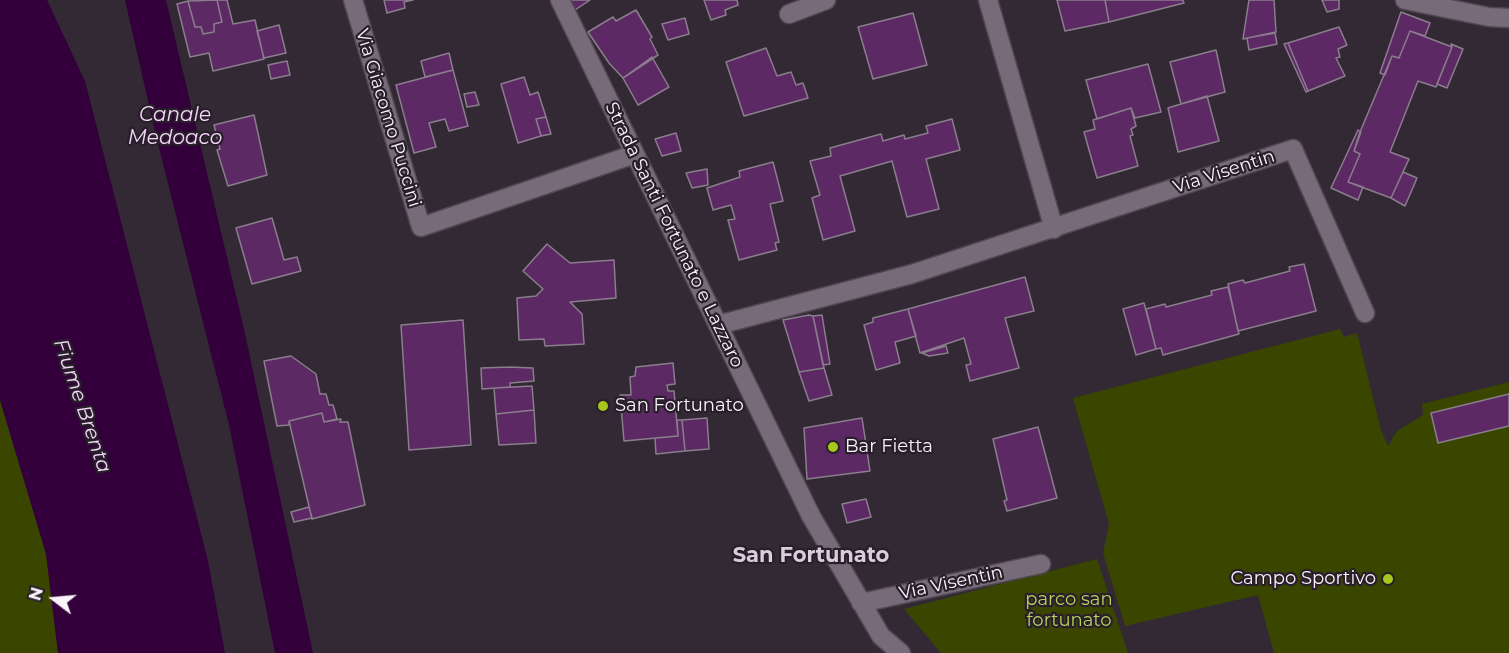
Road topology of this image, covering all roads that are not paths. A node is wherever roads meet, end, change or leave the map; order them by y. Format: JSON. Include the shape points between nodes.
{"nodes":[{"id":1,"x":353,"y":0,"type":"edge"},
{"id":2,"x":560,"y":0,"type":"edge"},
{"id":3,"x":826,"y":0,"type":"edge"},
{"id":4,"x":988,"y":0,"type":"edge"},
{"id":5,"x":1405,"y":0,"type":"edge"},
{"id":6,"x":789,"y":14,"type":"dead end"},
{"id":7,"x":1509,"y":18,"type":"edge"},
{"id":8,"x":635,"y":154,"type":"junction"},
{"id":9,"x":1054,"y":229,"type":"junction"},
{"id":10,"x":1365,"y":314,"type":"dead end"},
{"id":11,"x":718,"y":325,"type":"junction"},
{"id":12,"x":1041,"y":564,"type":"dead end"},
{"id":13,"x":861,"y":603,"type":"junction"},
{"id":14,"x":901,"y":653,"type":"edge"}],
"edges":[{"from":1,"to":8,"type":"street","name":"Via Giacomo Puccini","via":[[421,227]]},
{"from":2,"to":8,"type":"street","name":"Strada Santi Fortunato e Lazzaro"},
{"from":3,"to":6,"type":"street"},
{"from":4,"to":9,"type":"street"},
{"from":5,"to":7,"type":"street"},
{"from":8,"to":11,"type":"street","name":"Strada Santi Fortunato e Lazzaro"},
{"from":9,"to":10,"type":"street","name":"Via Visentin","via":[[1293,149]]},
{"from":9,"to":11,"type":"street","name":"Via Visentin","via":[[912,274]]},
{"from":11,"to":13,"type":"street","name":"Strada Santi Fortunato e Lazzaro","via":[[811,516]]},
{"from":12,"to":13,"type":"street","name":"Via Visentin"},
{"from":13,"to":14,"type":"street","name":"Strada Santi Fortunato e Lazzaro","via":[[881,636]]}]}
